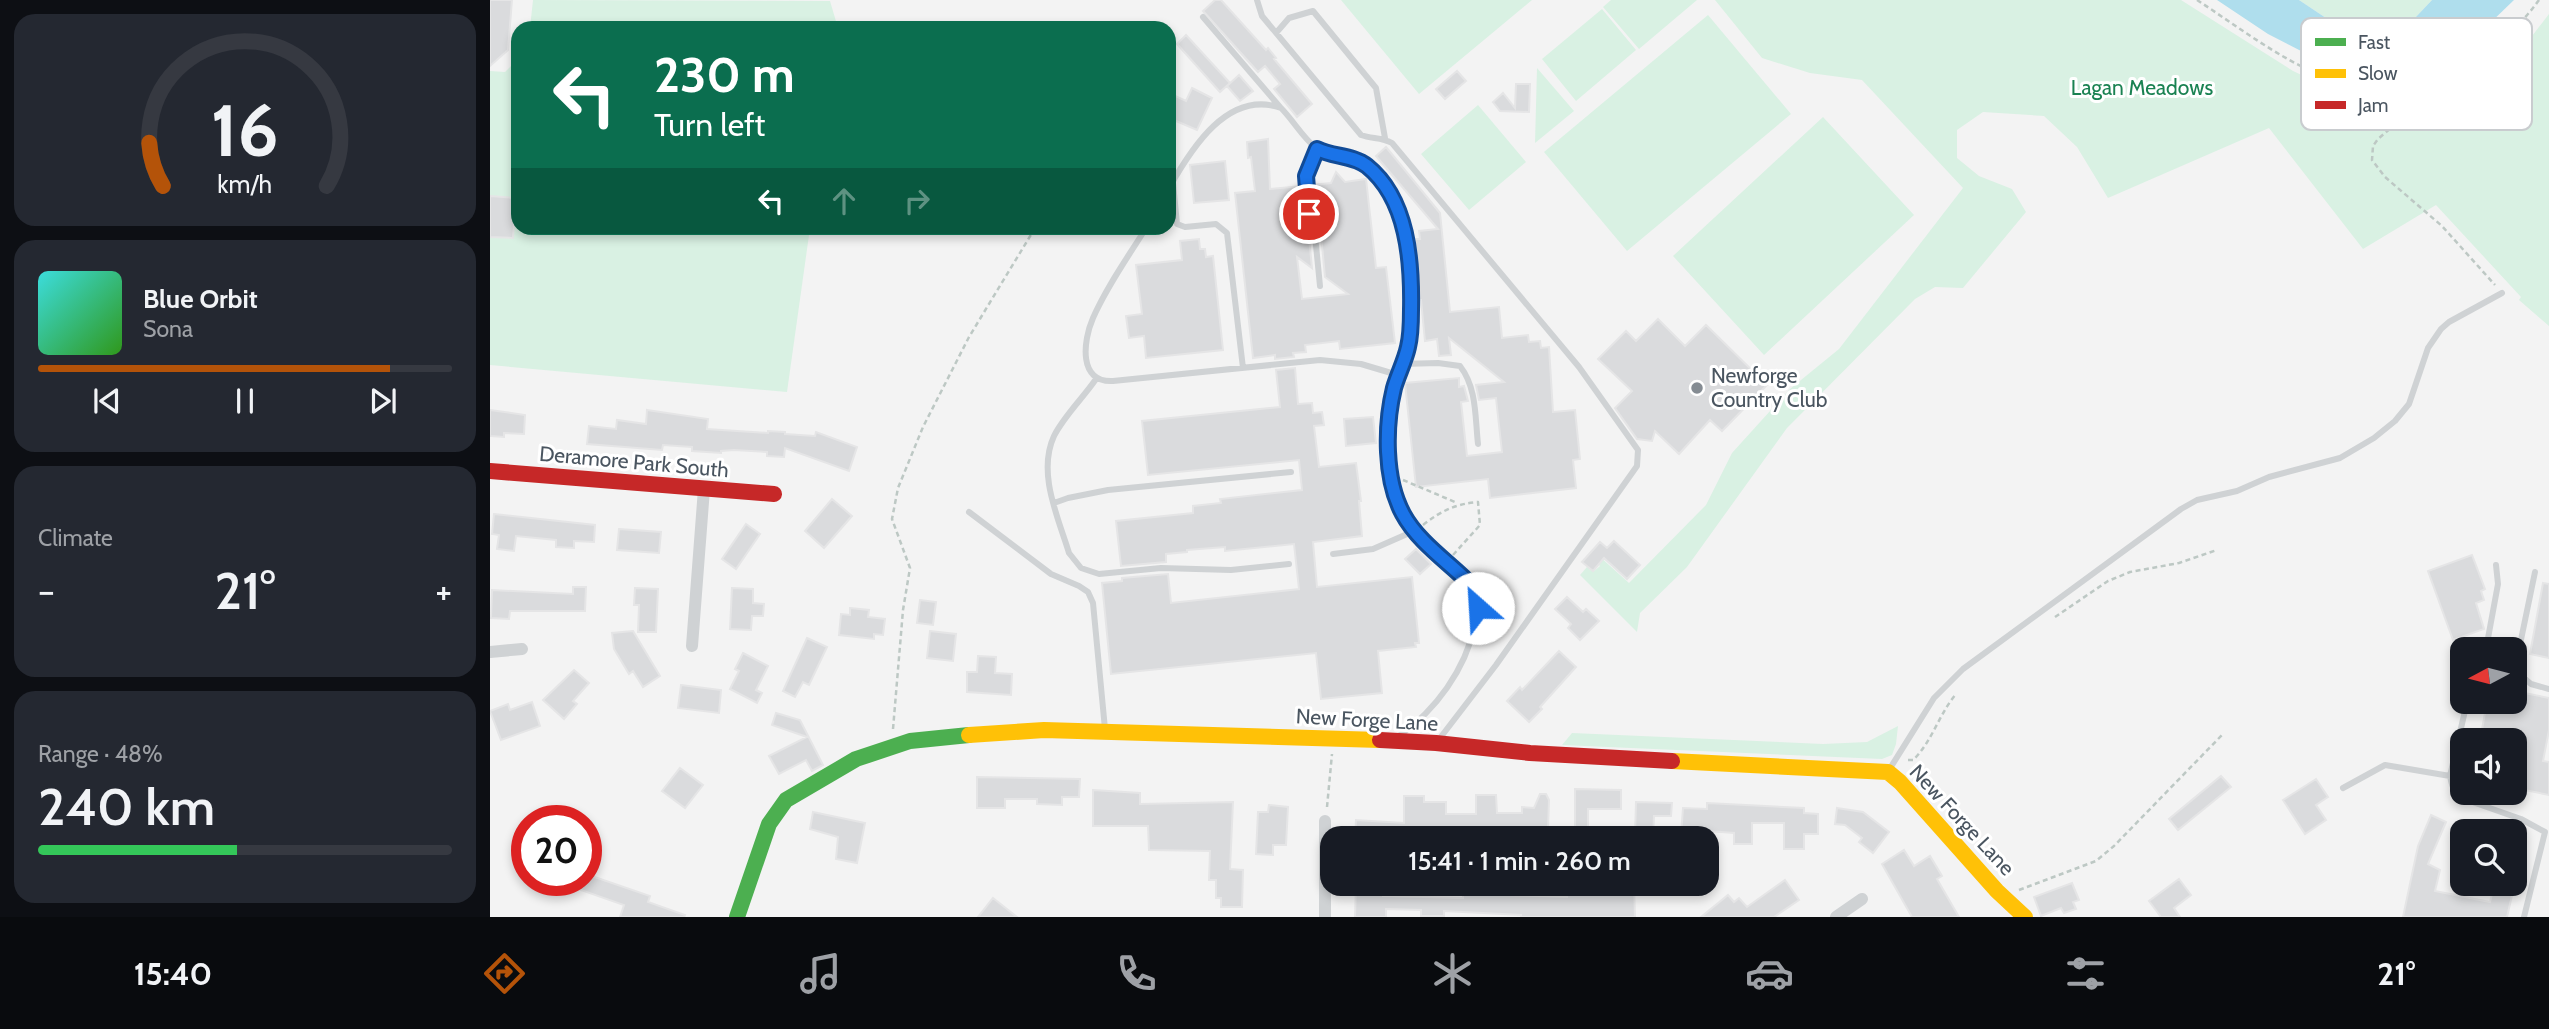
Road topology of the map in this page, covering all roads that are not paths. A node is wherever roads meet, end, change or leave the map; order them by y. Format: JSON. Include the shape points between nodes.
{"nodes":[{"id":1,"x":1257,"y":0,"type":"edge"},
{"id":2,"x":1203,"y":17,"type":"dead end"},
{"id":3,"x":1276,"y":33,"type":"junction"},
{"id":4,"x":1281,"y":108,"type":"junction"},
{"id":5,"x":1385,"y":138,"type":"junction"},
{"id":6,"x":1317,"y":149,"type":"junction"},
{"id":7,"x":1176,"y":178,"type":"edge"},
{"id":8,"x":1176,"y":217,"type":"edge"},
{"id":9,"x":1142,"y":235,"type":"edge"},
{"id":10,"x":1320,"y":286,"type":"dead end"},
{"id":11,"x":2502,"y":293,"type":"road end"},
{"id":12,"x":1402,"y":364,"type":"junction"},
{"id":13,"x":1242,"y":368,"type":"junction"},
{"id":14,"x":1398,"y":375,"type":"junction"},
{"id":15,"x":1096,"y":379,"type":"junction"},
{"id":16,"x":1478,"y":444,"type":"dead end"},
{"id":17,"x":490,"y":471,"type":"edge"},
{"id":18,"x":1290,"y":472,"type":"dead end"},
{"id":19,"x":704,"y":489,"type":"junction"},
{"id":20,"x":774,"y":494,"type":"dead end"},
{"id":21,"x":1054,"y":503,"type":"junction"},
{"id":22,"x":969,"y":512,"type":"dead end"},
{"id":23,"x":1414,"y":531,"type":"junction"},
{"id":24,"x":1333,"y":554,"type":"dead end"},
{"id":25,"x":1289,"y":564,"type":"dead end"},
{"id":26,"x":2496,"y":565,"type":"dead end"},
{"id":27,"x":2535,"y":572,"type":"dead end"},
{"id":28,"x":2488,"y":637,"type":"edge"},
{"id":29,"x":692,"y":646,"type":"dead end"},
{"id":30,"x":522,"y":649,"type":"dead end"},
{"id":31,"x":490,"y":652,"type":"edge"},
{"id":32,"x":2549,"y":689,"type":"edge"},
{"id":33,"x":1105,"y":731,"type":"junction"},
{"id":34,"x":1391,"y":741,"type":"junction"},
{"id":35,"x":1436,"y":743,"type":"junction"},
{"id":36,"x":1891,"y":766,"type":"junction"},
{"id":37,"x":2450,"y":776,"type":"edge"},
{"id":38,"x":2343,"y":788,"type":"dead end"},
{"id":39,"x":2482,"y":805,"type":"edge"},
{"id":40,"x":1325,"y":821,"type":"road end"},
{"id":41,"x":2547,"y":833,"type":"edge"},
{"id":42,"x":1862,"y":899,"type":"dead end"},
{"id":43,"x":737,"y":917,"type":"edge"},
{"id":44,"x":1325,"y":917,"type":"edge"},
{"id":45,"x":1836,"y":917,"type":"edge"},
{"id":46,"x":2025,"y":917,"type":"edge"},
{"id":47,"x":2524,"y":917,"type":"edge"}],
"edges":[{"from":1,"to":3,"type":"lane","via":[[1262,16]]},
{"from":2,"to":4,"type":"lane"},
{"from":3,"to":5,"type":"lane","via":[[1361,135]]},
{"from":3,"to":5,"type":"lane","via":[[1289,18],[1313,10],[1376,88]]},
{"from":4,"to":6,"type":"lane"},
{"from":4,"to":7,"type":"lane","via":[[1255,105],[1222,117]]},
{"from":5,"to":35,"type":"lane","via":[[1579,367],[1638,450],[1639,458],[1504,654]]},
{"from":6,"to":10,"type":"lane","via":[[1306,183]]},
{"from":6,"to":12,"type":"lane","via":[[1365,164],[1383,184],[1399,215],[1411,288],[1410,334]]},
{"from":8,"to":13,"type":"lane","via":[[1181,227],[1216,224],[1227,233]]},
{"from":9,"to":15,"type":"lane","via":[[1092,320],[1086,358]]},
{"from":11,"to":36,"type":"lane","via":[[2441,329],[2428,348],[2409,404],[2385,430],[2340,458],[2180,509],[1963,669],[1934,698]]},
{"from":12,"to":14,"type":"lane"},
{"from":12,"to":16,"type":"lane","via":[[1460,366],[1472,390]]},
{"from":13,"to":14,"type":"lane","via":[[1333,360]]},
{"from":13,"to":15,"type":"lane"},
{"from":14,"to":23,"type":"lane","via":[[1389,422],[1391,473],[1398,502]]},
{"from":15,"to":21,"type":"lane","via":[[1053,440],[1049,474]]},
{"from":17,"to":19,"type":"street","name":"Deramore Park South"},
{"from":18,"to":21,"type":"lane","via":[[1108,490]]},
{"from":19,"to":20,"type":"street","name":"Deramore Park South"},
{"from":19,"to":29,"type":"street"},
{"from":21,"to":25,"type":"lane","via":[[1069,552],[1089,571],[1231,570]]},
{"from":22,"to":33,"type":"lane","via":[[1051,574],[1088,593],[1093,603]]},
{"from":23,"to":24,"type":"lane","via":[[1373,549]]},
{"from":23,"to":34,"type":"lane","via":[[1465,579],[1474,590],[1478,608],[1466,654],[1452,680],[1425,714]]},
{"from":26,"to":28,"type":"lane","via":[[2498,583]]},
{"from":27,"to":32,"type":"lane","via":[[2517,659],[2530,684]]},
{"from":30,"to":31,"type":"street"},
{"from":33,"to":34,"type":"street","name":"New Forge Lane"},
{"from":33,"to":43,"type":"street","name":"New Forge Lane","via":[[938,737],[856,759],[786,800],[768,824]]},
{"from":34,"to":35,"type":"street","name":"New Forge Lane"},
{"from":35,"to":36,"type":"street","name":"New Forge Lane","via":[[1530,753]]},
{"from":36,"to":46,"type":"street","name":"New Forge Lane","via":[[1900,782]]},
{"from":37,"to":38,"type":"lane","via":[[2385,765]]},
{"from":39,"to":41,"type":"lane"},
{"from":40,"to":44,"type":"street"},
{"from":41,"to":47,"type":"lane"},
{"from":42,"to":45,"type":"street"}]}
